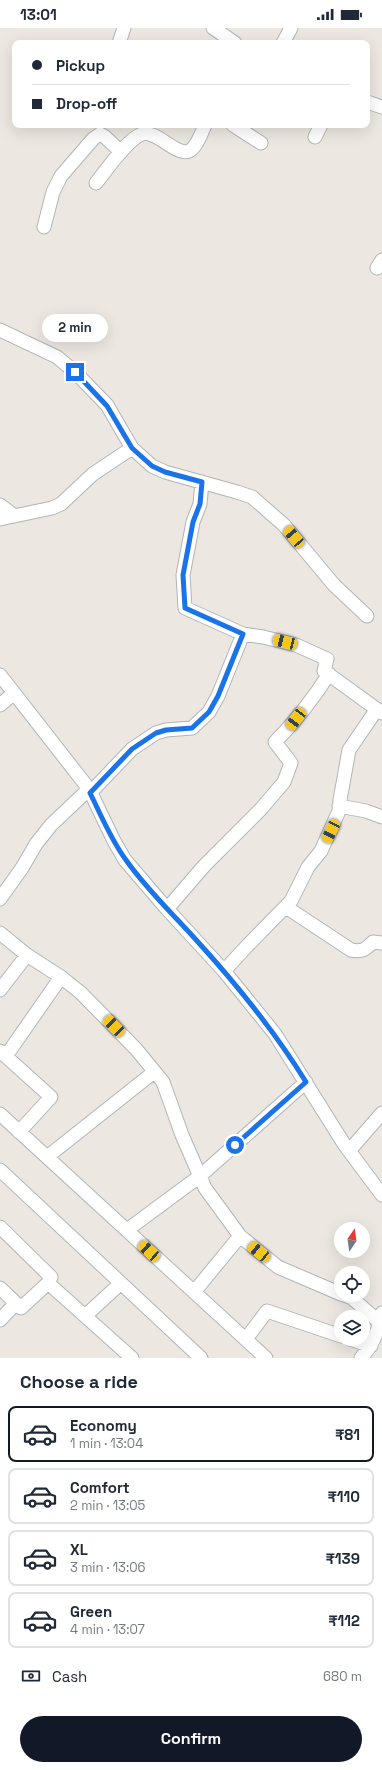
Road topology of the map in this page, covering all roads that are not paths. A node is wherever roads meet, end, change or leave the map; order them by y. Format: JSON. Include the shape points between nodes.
{"nodes":[{"id":1,"x":124,"y":28,"type":"edge"},
{"id":2,"x":213,"y":28,"type":"edge"},
{"id":3,"x":291,"y":28,"type":"edge"},
{"id":4,"x":120,"y":40,"type":"edge"},
{"id":5,"x":230,"y":40,"type":"edge"},
{"id":6,"x":285,"y":40,"type":"edge"},
{"id":7,"x":370,"y":103,"type":"edge"},
{"id":8,"x":382,"y":107,"type":"edge"},
{"id":9,"x":204,"y":128,"type":"edge"},
{"id":10,"x":238,"y":128,"type":"edge"},
{"id":11,"x":261,"y":143,"type":"dead end"},
{"id":12,"x":121,"y":152,"type":"junction"},
{"id":13,"x":96,"y":184,"type":"dead end"},
{"id":14,"x":46,"y":219,"type":"dead end"},
{"id":15,"x":0,"y":330,"type":"edge"},
{"id":16,"x":132,"y":448,"type":"junction"},
{"id":17,"x":202,"y":482,"type":"junction"},
{"id":18,"x":0,"y":505,"type":"edge"},
{"id":19,"x":6,"y":517,"type":"edge"},
{"id":20,"x":367,"y":616,"type":"dead end"},
{"id":21,"x":243,"y":634,"type":"junction"},
{"id":22,"x":329,"y":674,"type":"junction"},
{"id":23,"x":0,"y":675,"type":"edge"},
{"id":24,"x":14,"y":693,"type":"junction"},
{"id":25,"x":0,"y":705,"type":"edge"},
{"id":26,"x":380,"y":711,"type":"edge"},
{"id":27,"x":222,"y":713,"type":"dead end"},
{"id":28,"x":207,"y":714,"type":"junction"},
{"id":29,"x":89,"y":791,"type":"junction"},
{"id":30,"x":339,"y":806,"type":"junction"},
{"id":31,"x":382,"y":817,"type":"edge"},
{"id":32,"x":0,"y":899,"type":"edge"},
{"id":33,"x":286,"y":907,"type":"junction"},
{"id":34,"x":167,"y":909,"type":"junction"},
{"id":35,"x":0,"y":933,"type":"edge"},
{"id":36,"x":382,"y":943,"type":"edge"},
{"id":37,"x":27,"y":955,"type":"junction"},
{"id":38,"x":224,"y":971,"type":"junction"},
{"id":39,"x":61,"y":977,"type":"junction"},
{"id":40,"x":0,"y":990,"type":"edge"},
{"id":41,"x":3,"y":1053,"type":"edge"},
{"id":42,"x":154,"y":1072,"type":"junction"},
{"id":43,"x":306,"y":1082,"type":"junction"},
{"id":44,"x":382,"y":1113,"type":"edge"},
{"id":45,"x":0,"y":1114,"type":"edge"},
{"id":46,"x":19,"y":1132,"type":"junction"},
{"id":47,"x":349,"y":1151,"type":"junction"},
{"id":48,"x":47,"y":1158,"type":"junction"},
{"id":49,"x":0,"y":1170,"type":"edge"},
{"id":50,"x":200,"y":1176,"type":"junction"},
{"id":51,"x":380,"y":1186,"type":"edge"},
{"id":52,"x":0,"y":1227,"type":"edge"},
{"id":53,"x":127,"y":1230,"type":"junction"},
{"id":54,"x":240,"y":1236,"type":"junction"},
{"id":55,"x":48,"y":1283,"type":"junction"},
{"id":56,"x":121,"y":1283,"type":"junction"},
{"id":57,"x":0,"y":1288,"type":"edge"},
{"id":58,"x":334,"y":1291,"type":"edge"},
{"id":59,"x":194,"y":1292,"type":"junction"},
{"id":60,"x":357,"y":1302,"type":"edge"},
{"id":61,"x":16,"y":1303,"type":"junction"},
{"id":62,"x":85,"y":1316,"type":"junction"},
{"id":63,"x":0,"y":1320,"type":"edge"},
{"id":64,"x":380,"y":1322,"type":"edge"},
{"id":65,"x":334,"y":1334,"type":"edge"},
{"id":66,"x":246,"y":1339,"type":"junction"},
{"id":67,"x":377,"y":1347,"type":"edge"},
{"id":68,"x":132,"y":1358,"type":"edge"},
{"id":69,"x":201,"y":1358,"type":"edge"},
{"id":70,"x":266,"y":1358,"type":"edge"},
{"id":71,"x":361,"y":1358,"type":"edge"}],
"edges":[{"from":1,"to":4,"type":"street"},
{"from":2,"to":5,"type":"street"},
{"from":3,"to":6,"type":"street"},
{"from":7,"to":8,"type":"street"},
{"from":9,"to":12,"type":"street","via":[[194,149],[189,152],[142,134]]},
{"from":10,"to":11,"type":"street"},
{"from":12,"to":13,"type":"street"},
{"from":12,"to":14,"type":"street","via":[[104,136],[96,136],[61,176],[53,192]]},
{"from":15,"to":16,"type":"street","via":[[57,357],[75,372],[107,406]]},
{"from":16,"to":17,"type":"street","via":[[152,466]]},
{"from":16,"to":19,"type":"street","via":[[93,474],[62,504]]},
{"from":17,"to":20,"type":"street","via":[[252,497],[284,525],[334,585]]},
{"from":17,"to":21,"type":"street","via":[[200,504],[193,522],[183,575],[185,608]]},
{"from":18,"to":19,"type":"street"},
{"from":21,"to":22,"type":"street","via":[[296,645],[327,659],[324,671]]},
{"from":21,"to":28,"type":"street","via":[[218,696]]},
{"from":22,"to":26,"type":"street"},
{"from":22,"to":34,"type":"street","via":[[311,703],[305,706],[291,726],[275,742],[291,762],[284,782]]},
{"from":23,"to":24,"type":"street"},
{"from":24,"to":25,"type":"street"},
{"from":24,"to":29,"type":"street"},
{"from":26,"to":30,"type":"street","via":[[349,750]]},
{"from":27,"to":28,"type":"street"},
{"from":28,"to":29,"type":"street","via":[[192,728],[156,733],[132,749]]},
{"from":29,"to":32,"type":"street","via":[[51,825]]},
{"from":29,"to":34,"type":"street","via":[[125,860]]},
{"from":30,"to":31,"type":"street","via":[[366,810]]},
{"from":30,"to":33,"type":"street","via":[[336,821],[321,851],[308,867]]},
{"from":33,"to":36,"type":"street","via":[[351,950],[364,951],[373,942]]},
{"from":33,"to":38,"type":"street"},
{"from":34,"to":38,"type":"street"},
{"from":35,"to":37,"type":"street"},
{"from":37,"to":39,"type":"street"},
{"from":37,"to":40,"type":"street"},
{"from":38,"to":43,"type":"street","via":[[275,1034]]},
{"from":39,"to":41,"type":"street"},
{"from":39,"to":42,"type":"street","via":[[87,999],[136,1049]]},
{"from":41,"to":46,"type":"street","via":[[51,1097]]},
{"from":42,"to":48,"type":"street"},
{"from":42,"to":50,"type":"street","via":[[163,1082]]},
{"from":43,"to":47,"type":"street"},
{"from":43,"to":50,"type":"street"},
{"from":44,"to":47,"type":"street"},
{"from":45,"to":46,"type":"street"},
{"from":46,"to":48,"type":"street"},
{"from":47,"to":51,"type":"street"},
{"from":48,"to":53,"type":"street"},
{"from":49,"to":56,"type":"street"},
{"from":50,"to":53,"type":"street"},
{"from":50,"to":54,"type":"street","via":[[205,1188]]},
{"from":52,"to":55,"type":"street","via":[[51,1277]]},
{"from":53,"to":59,"type":"street"},
{"from":54,"to":58,"type":"street","via":[[278,1267]]},
{"from":54,"to":59,"type":"street"},
{"from":55,"to":61,"type":"street","via":[[21,1308]]},
{"from":55,"to":62,"type":"street"},
{"from":56,"to":62,"type":"street"},
{"from":56,"to":69,"type":"street"},
{"from":57,"to":61,"type":"street"},
{"from":59,"to":66,"type":"street"},
{"from":60,"to":64,"type":"street"},
{"from":61,"to":63,"type":"street"},
{"from":62,"to":68,"type":"street"},
{"from":64,"to":67,"type":"street"},
{"from":65,"to":66,"type":"street","via":[[267,1311]]},
{"from":66,"to":70,"type":"street"},
{"from":67,"to":71,"type":"street"}]}
